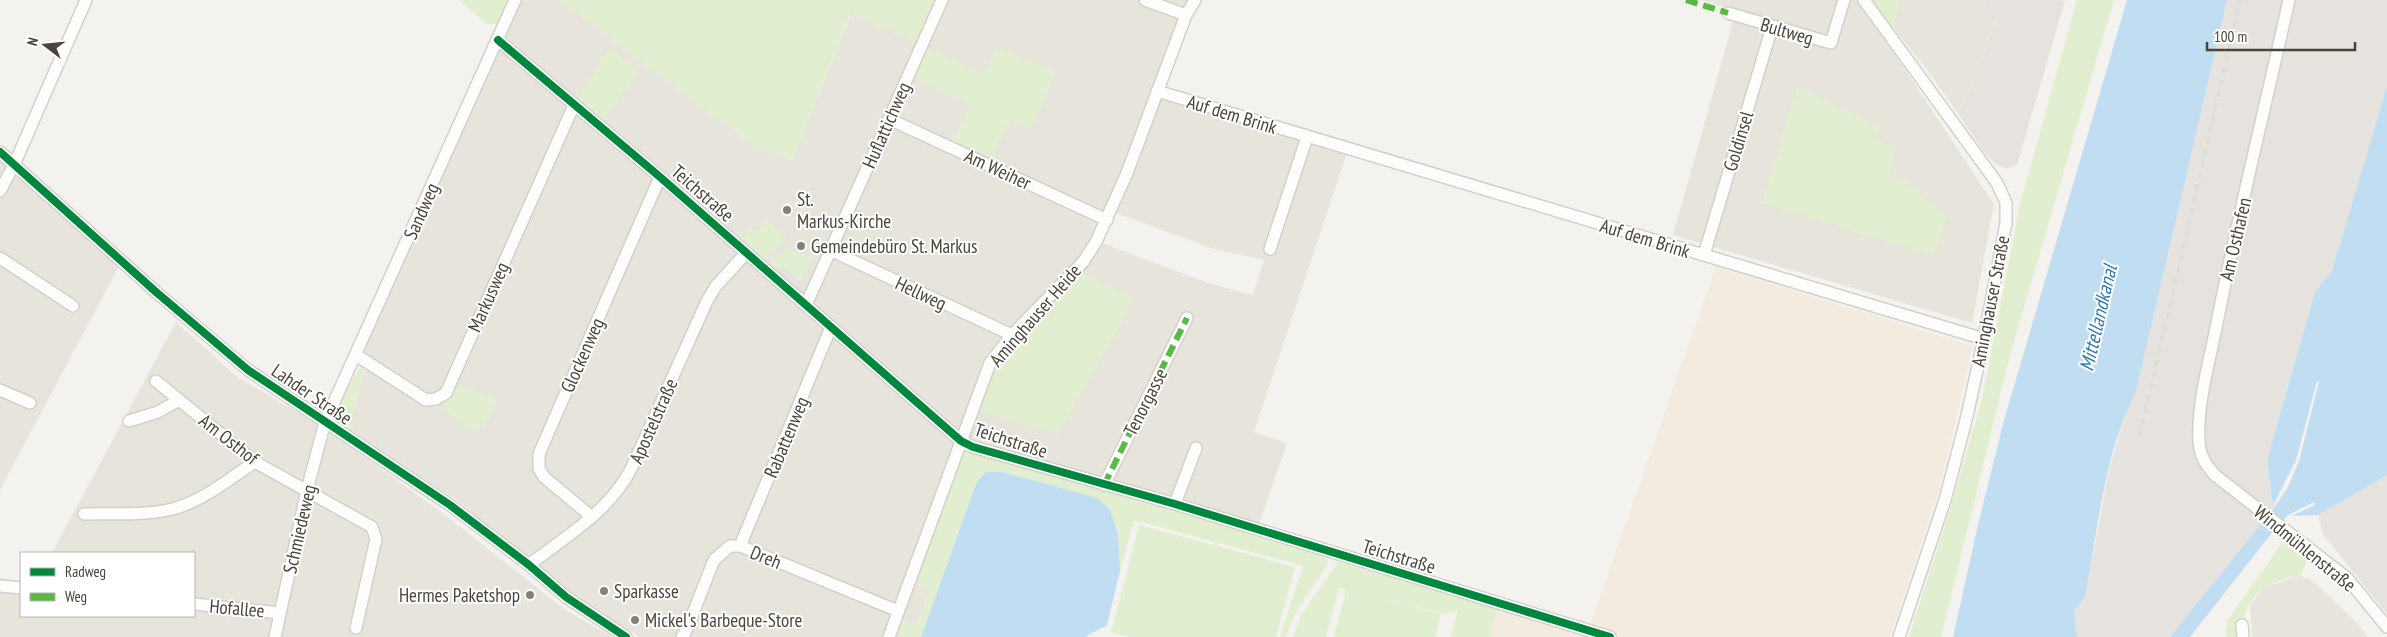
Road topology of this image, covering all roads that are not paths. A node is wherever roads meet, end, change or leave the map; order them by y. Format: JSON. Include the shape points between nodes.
{"nodes":[{"id":1,"x":86,"y":0,"type":"edge"},
{"id":2,"x":515,"y":0,"type":"edge"},
{"id":3,"x":942,"y":0,"type":"edge"},
{"id":4,"x":1145,"y":0,"type":"edge"},
{"id":5,"x":1195,"y":0,"type":"edge"},
{"id":6,"x":1844,"y":0,"type":"edge"},
{"id":7,"x":1864,"y":0,"type":"edge"},
{"id":8,"x":2289,"y":0,"type":"edge"},
{"id":9,"x":1728,"y":13,"type":"dead end"},
{"id":10,"x":1186,"y":15,"type":"junction"},
{"id":11,"x":1772,"y":27,"type":"junction"},
{"id":12,"x":498,"y":40,"type":"junction"},
{"id":13,"x":1157,"y":91,"type":"junction"},
{"id":14,"x":574,"y":105,"type":"junction"},
{"id":15,"x":889,"y":119,"type":"junction"},
{"id":16,"x":1307,"y":137,"type":"junction"},
{"id":17,"x":0,"y":152,"type":"edge"},
{"id":18,"x":14,"y":165,"type":"junction"},
{"id":19,"x":660,"y":177,"type":"junction"},
{"id":20,"x":0,"y":191,"type":"edge"},
{"id":21,"x":1107,"y":220,"type":"junction"},
{"id":22,"x":1270,"y":249,"type":"dead end"},
{"id":23,"x":830,"y":250,"type":"junction"},
{"id":24,"x":746,"y":253,"type":"junction"},
{"id":25,"x":1704,"y":255,"type":"junction"},
{"id":26,"x":0,"y":258,"type":"edge"},
{"id":27,"x":806,"y":305,"type":"junction"},
{"id":28,"x":73,"y":306,"type":"dead end"},
{"id":29,"x":1187,"y":318,"type":"dead end"},
{"id":30,"x":831,"y":327,"type":"junction"},
{"id":31,"x":1012,"y":335,"type":"junction"},
{"id":32,"x":1984,"y":339,"type":"junction"},
{"id":33,"x":356,"y":355,"type":"junction"},
{"id":34,"x":156,"y":381,"type":"dead end"},
{"id":35,"x":0,"y":390,"type":"edge"},
{"id":36,"x":179,"y":400,"type":"junction"},
{"id":37,"x":30,"y":403,"type":"dead end"},
{"id":38,"x":129,"y":421,"type":"dead end"},
{"id":39,"x":325,"y":422,"type":"junction"},
{"id":40,"x":961,"y":441,"type":"junction"},
{"id":41,"x":1196,"y":448,"type":"dead end"},
{"id":42,"x":255,"y":462,"type":"junction"},
{"id":43,"x":2216,"y":476,"type":"joint"},
{"id":44,"x":1104,"y":485,"type":"junction"},
{"id":45,"x":307,"y":490,"type":"junction"},
{"id":46,"x":1175,"y":504,"type":"junction"},
{"id":47,"x":84,"y":514,"type":"dead end"},
{"id":48,"x":592,"y":517,"type":"junction"},
{"id":49,"x":740,"y":546,"type":"junction"},
{"id":50,"x":529,"y":565,"type":"junction"},
{"id":51,"x":0,"y":586,"type":"edge"},
{"id":52,"x":20,"y":588,"type":"edge"},
{"id":53,"x":195,"y":604,"type":"edge"},
{"id":54,"x":898,"y":611,"type":"junction"},
{"id":55,"x":280,"y":612,"type":"junction"},
{"id":56,"x":2387,"y":627,"type":"edge"},
{"id":57,"x":356,"y":628,"type":"dead end"},
{"id":58,"x":275,"y":637,"type":"edge"},
{"id":59,"x":626,"y":637,"type":"edge"},
{"id":60,"x":682,"y":637,"type":"edge"},
{"id":61,"x":889,"y":637,"type":"edge"},
{"id":62,"x":1610,"y":637,"type":"edge"},
{"id":63,"x":1899,"y":637,"type":"edge"}],
"edges":[{"from":1,"to":18,"type":"street"},
{"from":2,"to":12,"type":"street","name":"Sandweg"},
{"from":3,"to":15,"type":"street","name":"Huflattichweg"},
{"from":4,"to":10,"type":"street"},
{"from":5,"to":10,"type":"street","name":"Aminghauser Heide"},
{"from":6,"to":11,"type":"street","name":"Bultweg","via":[[1831,43]]},
{"from":7,"to":32,"type":"street","name":"Aminghauser Straße","via":[[2004,197],[2007,211],[2005,230]]},
{"from":8,"to":43,"type":"street","name":"Am Osthafen","via":[[2224,290],[2202,410],[2198,441],[2201,455]]},
{"from":9,"to":11,"type":"street","name":"Bultweg"},
{"from":10,"to":13,"type":"street","name":"Aminghauser Heide"},
{"from":11,"to":25,"type":"street","name":"Goldinsel"},
{"from":12,"to":14,"type":"street","name":"Teichstraße"},
{"from":12,"to":33,"type":"street","name":"Sandweg"},
{"from":13,"to":16,"type":"street","name":"Auf dem Brink"},
{"from":13,"to":21,"type":"street","name":"Aminghauser Heide"},
{"from":14,"to":19,"type":"street","name":"Teichstraße"},
{"from":14,"to":33,"type":"street","name":"Markusweg","via":[[446,393],[426,400]]},
{"from":15,"to":21,"type":"street","name":"Am Weiher"},
{"from":15,"to":23,"type":"street","name":"Huflattichweg"},
{"from":16,"to":22,"type":"street"},
{"from":16,"to":25,"type":"street","name":"Auf dem Brink"},
{"from":17,"to":18,"type":"street","name":"Lahder Straße"},
{"from":18,"to":20,"type":"street"},
{"from":18,"to":39,"type":"street","name":"Lahder Straße","via":[[248,370]]},
{"from":19,"to":24,"type":"street","name":"Teichstraße"},
{"from":19,"to":48,"type":"street","name":"Glockenweg","via":[[539,454],[539,469],[544,477]]},
{"from":21,"to":31,"type":"street","name":"Aminghauser Heide","via":[[1082,262]]},
{"from":23,"to":27,"type":"street","name":"Huflattichweg"},
{"from":23,"to":31,"type":"street","name":"Hellweg"},
{"from":24,"to":27,"type":"street","name":"Teichstraße"},
{"from":24,"to":48,"type":"street","name":"Apostelstraße","via":[[707,301],[625,481]]},
{"from":25,"to":32,"type":"street","name":"Auf dem Brink"},
{"from":26,"to":28,"type":"street"},
{"from":27,"to":30,"type":"street","name":"Teichstraße"},
{"from":29,"to":44,"type":"street","name":"Tenorgasse"},
{"from":30,"to":40,"type":"street","name":"Teichstraße"},
{"from":30,"to":49,"type":"street","name":"Rabattenweg"},
{"from":31,"to":40,"type":"street","name":"Aminghauser Heide","via":[[990,363]]},
{"from":32,"to":63,"type":"street","name":"Aminghauser Straße","via":[[1945,500]]},
{"from":33,"to":39,"type":"street","name":"Sandweg"},
{"from":34,"to":36,"type":"street","name":"Am Osthof"},
{"from":35,"to":37,"type":"street"},
{"from":36,"to":38,"type":"street","via":[[158,412]]},
{"from":36,"to":42,"type":"street","name":"Am Osthof"},
{"from":39,"to":45,"type":"street","name":"Schmiedeweg"},
{"from":39,"to":50,"type":"street","name":"Lahder Straße","via":[[450,505]]},
{"from":40,"to":44,"type":"street","name":"Teichstraße"},
{"from":40,"to":54,"type":"street","name":"Aminghauser Heide"},
{"from":41,"to":46,"type":"street"},
{"from":42,"to":45,"type":"street","name":"Am Osthof"},
{"from":42,"to":47,"type":"street","via":[[205,494],[172,509]]},
{"from":43,"to":56,"type":"street","name":"Windmühlenstraße","via":[[2348,578]]},
{"from":44,"to":46,"type":"street","name":"Teichstraße"},
{"from":45,"to":55,"type":"street","name":"Schmiedeweg"},
{"from":45,"to":57,"type":"street","name":"Am Osthof","via":[[367,523],[374,532],[376,538]]},
{"from":46,"to":62,"type":"street","name":"Teichstraße"},
{"from":48,"to":50,"type":"street","name":"Apostelstraße"},
{"from":49,"to":54,"type":"street","name":"Dreh"},
{"from":49,"to":60,"type":"street","name":"Dreh","via":[[730,546],[714,560]]},
{"from":50,"to":59,"type":"street","name":"Lahder Straße","via":[[566,597]]},
{"from":51,"to":52,"type":"street"},
{"from":53,"to":55,"type":"street","name":"Hofallee"},
{"from":54,"to":61,"type":"street","name":"Aminghauser Heide"},
{"from":55,"to":58,"type":"street","name":"Schmiedeweg"}]}
